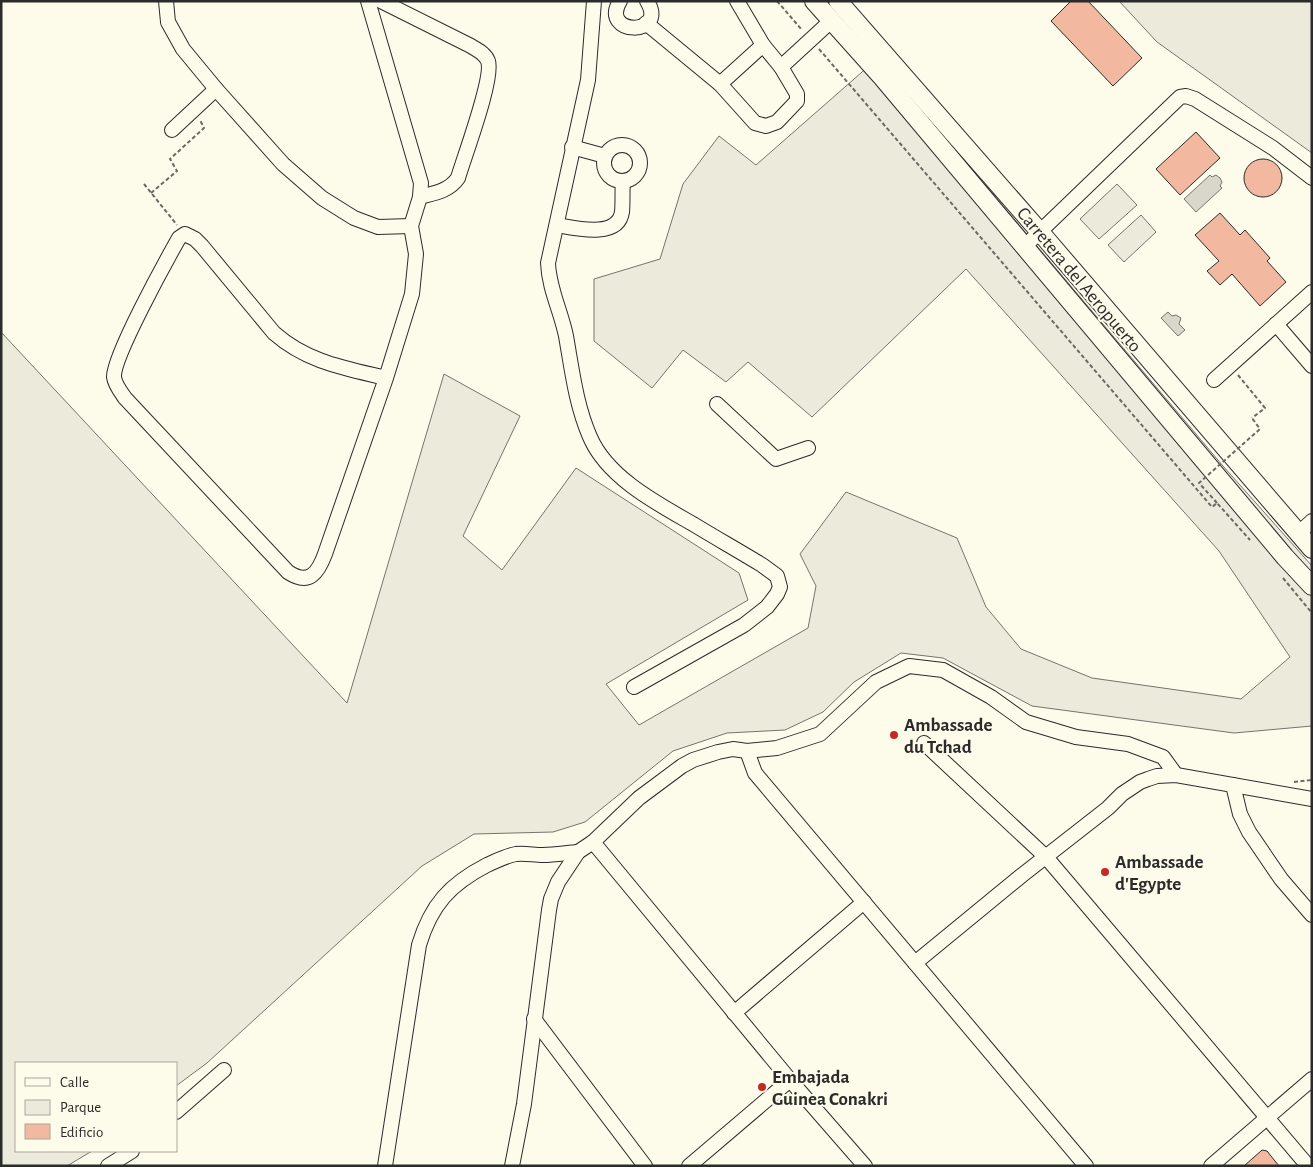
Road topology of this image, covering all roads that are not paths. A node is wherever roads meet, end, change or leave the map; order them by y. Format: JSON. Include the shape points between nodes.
{"nodes":[{"id":1,"x":166,"y":1,"type":"edge"},
{"id":2,"x":368,"y":1,"type":"edge"},
{"id":3,"x":381,"y":1,"type":"edge"},
{"id":4,"x":647,"y":1,"type":"edge"},
{"id":5,"x":737,"y":1,"type":"edge"},
{"id":6,"x":814,"y":1,"type":"edge"},
{"id":7,"x":838,"y":1,"type":"edge"},
{"id":8,"x":619,"y":5,"type":"edge"},
{"id":9,"x":594,"y":7,"type":"edge"},
{"id":10,"x":831,"y":21,"type":"junction"},
{"id":11,"x":646,"y":23,"type":"junction"},
{"id":12,"x":763,"y":45,"type":"junction"},
{"id":13,"x":781,"y":67,"type":"junction"},
{"id":14,"x":720,"y":84,"type":"junction"},
{"id":15,"x":216,"y":89,"type":"junction"},
{"id":16,"x":172,"y":130,"type":"dead end"},
{"id":17,"x":572,"y":147,"type":"junction"},
{"id":18,"x":605,"y":156,"type":"junction"},
{"id":19,"x":1312,"y":178,"type":"edge"},
{"id":20,"x":623,"y":181,"type":"junction"},
{"id":21,"x":420,"y":197,"type":"junction"},
{"id":22,"x":557,"y":225,"type":"junction"},
{"id":23,"x":411,"y":226,"type":"junction"},
{"id":24,"x":1040,"y":232,"type":"junction"},
{"id":25,"x":1025,"y":246,"type":"junction"},
{"id":26,"x":1312,"y":292,"type":"edge"},
{"id":27,"x":1276,"y":324,"type":"junction"},
{"id":28,"x":1312,"y":366,"type":"edge"},
{"id":29,"x":386,"y":378,"type":"junction"},
{"id":30,"x":1214,"y":380,"type":"dead end"},
{"id":31,"x":1177,"y":393,"type":"junction"},
{"id":32,"x":717,"y":404,"type":"dead end"},
{"id":33,"x":1160,"y":407,"type":"junction"},
{"id":34,"x":808,"y":448,"type":"dead end"},
{"id":35,"x":1312,"y":522,"type":"edge"},
{"id":36,"x":1298,"y":534,"type":"junction"},
{"id":37,"x":1312,"y":549,"type":"edge"},
{"id":38,"x":1312,"y":586,"type":"edge"},
{"id":39,"x":634,"y":688,"type":"dead end"},
{"id":40,"x":924,"y":743,"type":"dead end"},
{"id":41,"x":748,"y":751,"type":"junction"},
{"id":42,"x":1176,"y":775,"type":"junction"},
{"id":43,"x":1233,"y":785,"type":"junction"},
{"id":44,"x":1312,"y":799,"type":"edge"},
{"id":45,"x":593,"y":842,"type":"junction"},
{"id":46,"x":578,"y":852,"type":"junction"},
{"id":47,"x":1046,"y":857,"type":"junction"},
{"id":48,"x":864,"y":902,"type":"junction"},
{"id":49,"x":1312,"y":915,"type":"edge"},
{"id":50,"x":915,"y":963,"type":"junction"},
{"id":51,"x":734,"y":1012,"type":"junction"},
{"id":52,"x":534,"y":1020,"type":"junction"},
{"id":53,"x":224,"y":1070,"type":"dead end"},
{"id":54,"x":1312,"y":1079,"type":"edge"},
{"id":55,"x":790,"y":1080,"type":"junction"},
{"id":56,"x":178,"y":1110,"type":"edge"},
{"id":57,"x":1268,"y":1118,"type":"junction"},
{"id":58,"x":130,"y":1152,"type":"edge"},
{"id":59,"x":108,"y":1166,"type":"edge"},
{"id":60,"x":385,"y":1166,"type":"edge"},
{"id":61,"x":512,"y":1166,"type":"edge"},
{"id":62,"x":645,"y":1166,"type":"edge"},
{"id":63,"x":690,"y":1166,"type":"edge"},
{"id":64,"x":865,"y":1166,"type":"edge"},
{"id":65,"x":1086,"y":1166,"type":"edge"},
{"id":66,"x":1211,"y":1166,"type":"edge"},
{"id":67,"x":1308,"y":1166,"type":"edge"}],
"edges":[{"from":1,"to":15,"type":"street","via":[[168,22],[183,50]]},
{"from":2,"to":21,"type":"street","via":[[411,146]]},
{"from":3,"to":21,"type":"street","via":[[482,52],[488,60],[486,86],[458,178],[446,189]]},
{"from":4,"to":11,"type":"street","via":[[651,14]]},
{"from":5,"to":12,"type":"street"},
{"from":6,"to":10,"type":"main road","name":"Carretera del Aeropuerto"},
{"from":7,"to":24,"type":"main road","name":"Carretera del Aeropuerto"},
{"from":8,"to":9,"type":"street"},
{"from":8,"to":11,"type":"street","via":[[619,19],[626,27],[637,28]]},
{"from":9,"to":17,"type":"street","via":[[588,80]]},
{"from":10,"to":13,"type":"street"},
{"from":10,"to":25,"type":"main road","name":"Carretera del Aeropuerto"},
{"from":11,"to":14,"type":"street"},
{"from":12,"to":13,"type":"street"},
{"from":12,"to":14,"type":"street"},
{"from":13,"to":14,"type":"street","via":[[797,94],[797,101],[777,122],[766,126],[755,123]]},
{"from":15,"to":16,"type":"street"},
{"from":15,"to":23,"type":"street","via":[[283,164],[322,198],[354,218],[378,227]]},
{"from":17,"to":18,"type":"street"},
{"from":17,"to":22,"type":"street"},
{"from":18,"to":20,"type":"street","via":[[607,173],[611,178]]},
{"from":18,"to":20,"type":"street","via":[[619,145],[635,150],[639,155],[640,167],[634,177]]},
{"from":19,"to":24,"type":"street","via":[[1273,148],[1195,99],[1180,97]]},
{"from":20,"to":22,"type":"street","via":[[622,214],[614,226],[599,230]]},
{"from":21,"to":23,"type":"street"},
{"from":22,"to":39,"type":"street","via":[[548,263],[549,278],[562,319],[576,394],[590,437],[602,457],[654,501],[762,565],[777,576],[780,587],[767,607],[744,625]]},
{"from":23,"to":29,"type":"street","via":[[416,254],[412,294]]},
{"from":24,"to":25,"type":"street"},
{"from":24,"to":31,"type":"main road","name":"Carretera del Aeropuerto"},
{"from":25,"to":33,"type":"main road","name":"Carretera del Aeropuerto"},
{"from":26,"to":27,"type":"street"},
{"from":27,"to":28,"type":"street"},
{"from":27,"to":30,"type":"street"},
{"from":29,"to":29,"type":"street","via":[[320,566],[314,574],[298,578],[288,572],[125,398],[114,377],[122,349],[178,238],[185,234],[202,246],[285,343],[326,364]]},
{"from":31,"to":33,"type":"main road"},
{"from":31,"to":36,"type":"main road","name":"Carretera del Aeropuerto"},
{"from":32,"to":34,"type":"street","via":[[776,459]]},
{"from":33,"to":38,"type":"main road","name":"Carretera del Aeropuerto"},
{"from":35,"to":36,"type":"street"},
{"from":36,"to":37,"type":"main road","name":"Carretera del Aeropuerto"},
{"from":40,"to":47,"type":"street"},
{"from":41,"to":42,"type":"street","via":[[777,748],[820,734],[876,682],[909,666],[943,670],[1026,722],[1076,737],[1128,744],[1164,757]]},
{"from":41,"to":45,"type":"street","via":[[733,749],[687,763],[639,798]]},
{"from":41,"to":48,"type":"street","via":[[755,773]]},
{"from":42,"to":43,"type":"street"},
{"from":42,"to":47,"type":"street","via":[[1157,776],[1140,782]]},
{"from":43,"to":44,"type":"street"},
{"from":43,"to":49,"type":"street","via":[[1248,832],[1281,879]]},
{"from":45,"to":46,"type":"street"},
{"from":45,"to":51,"type":"street"},
{"from":46,"to":52,"type":"street","via":[[558,882],[551,900]]},
{"from":46,"to":60,"type":"street","via":[[515,854],[500,858],[451,888],[430,917],[419,945]]},
{"from":47,"to":50,"type":"street"},
{"from":47,"to":57,"type":"street"},
{"from":48,"to":50,"type":"street"},
{"from":48,"to":51,"type":"street"},
{"from":50,"to":65,"type":"street"},
{"from":51,"to":55,"type":"street"},
{"from":52,"to":61,"type":"street","via":[[524,1104]]},
{"from":52,"to":62,"type":"street"},
{"from":53,"to":56,"type":"street"},
{"from":54,"to":57,"type":"street"},
{"from":55,"to":63,"type":"street"},
{"from":55,"to":64,"type":"street"},
{"from":57,"to":66,"type":"street"},
{"from":57,"to":67,"type":"street"},
{"from":58,"to":59,"type":"street"}]}
